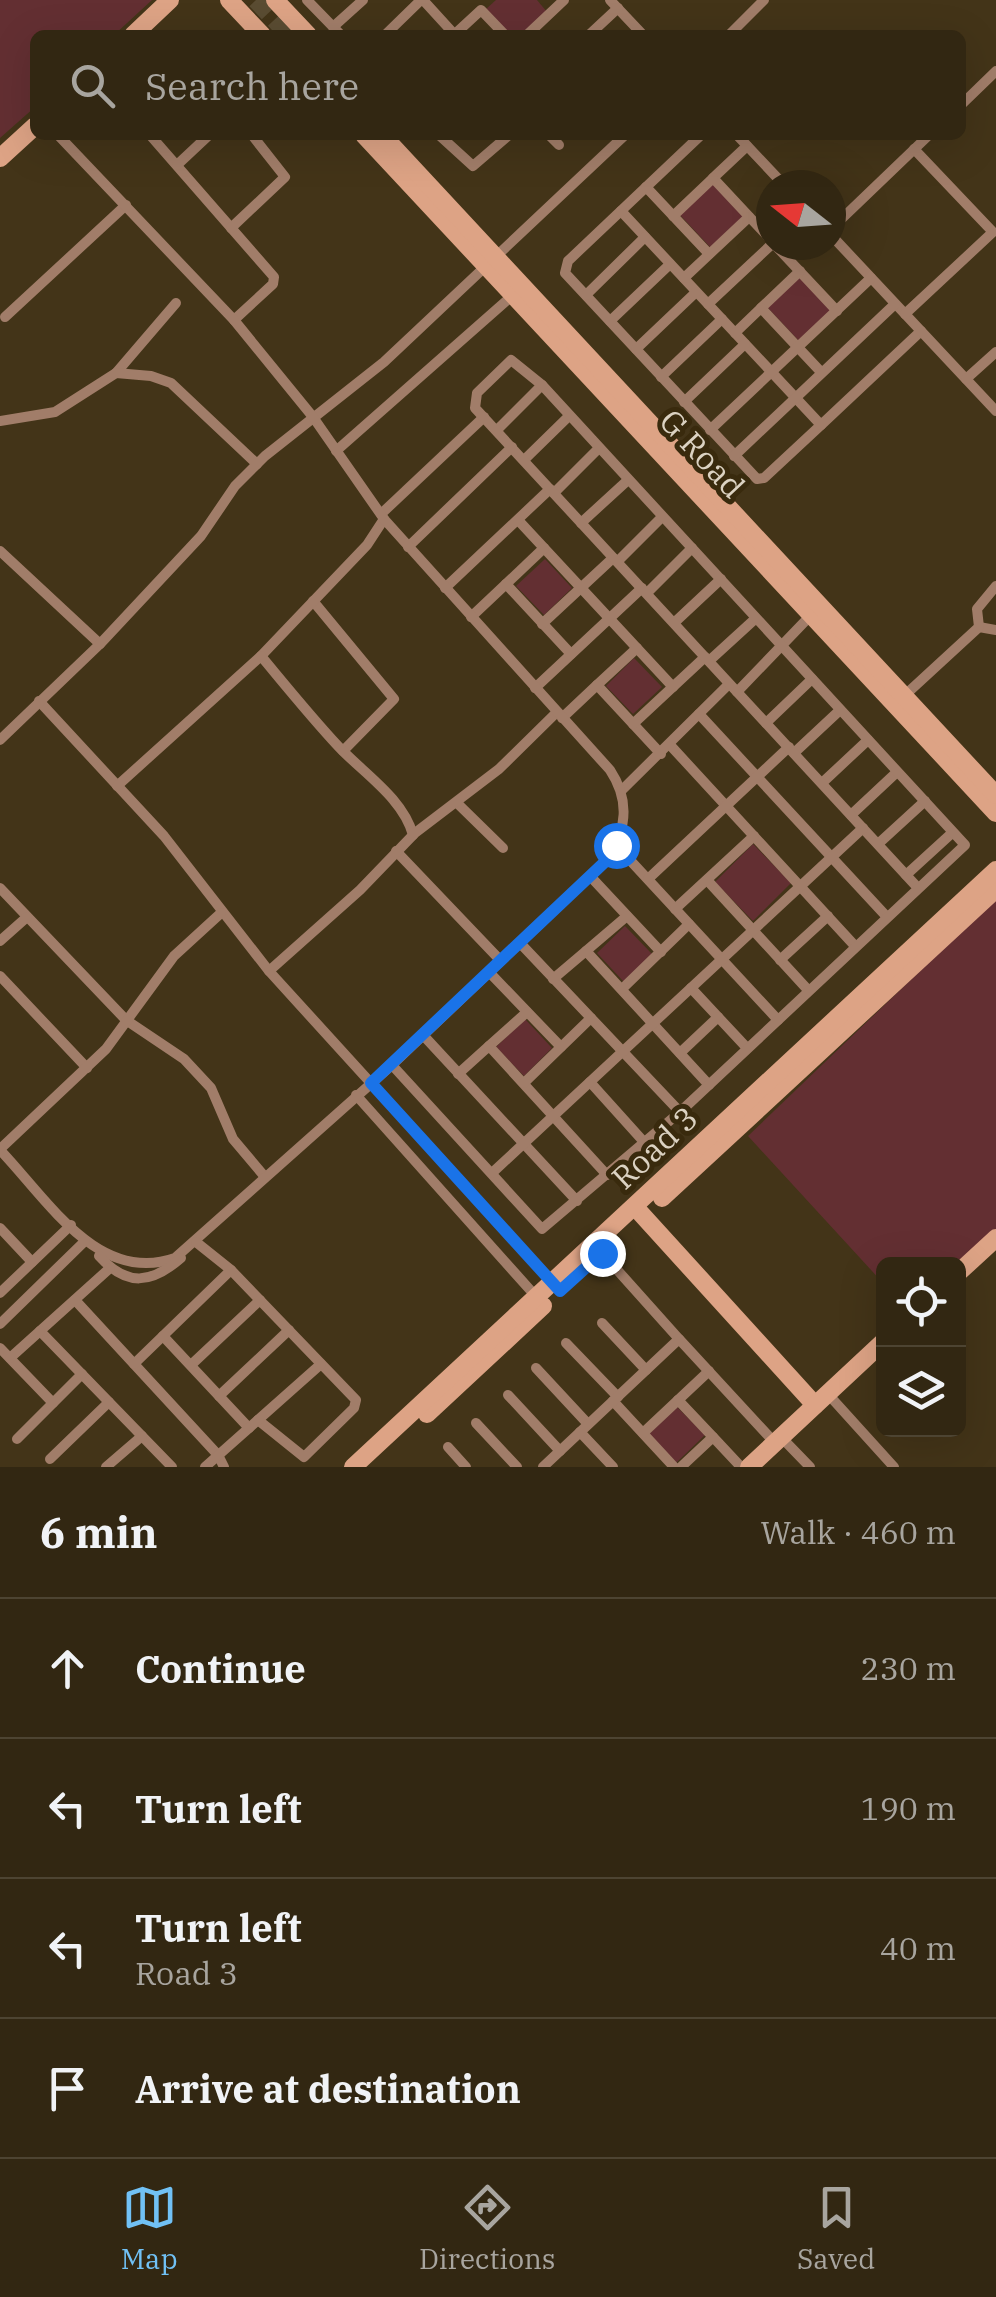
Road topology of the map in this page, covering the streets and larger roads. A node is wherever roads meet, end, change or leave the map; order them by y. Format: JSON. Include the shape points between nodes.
{"nodes":[{"id":1,"x":156,"y":0,"type":"edge"},
{"id":2,"x":170,"y":0,"type":"edge"},
{"id":3,"x":229,"y":0,"type":"edge"},
{"id":4,"x":275,"y":0,"type":"edge"},
{"id":5,"x":308,"y":0,"type":"edge"},
{"id":6,"x":363,"y":0,"type":"edge"},
{"id":7,"x":491,"y":0,"type":"edge"},
{"id":8,"x":543,"y":0,"type":"edge"},
{"id":9,"x":564,"y":0,"type":"edge"},
{"id":10,"x":764,"y":0,"type":"edge"},
{"id":11,"x":425,"y":1,"type":"edge"},
{"id":12,"x":614,"y":4,"type":"edge"},
{"id":13,"x":481,"y":10,"type":"junction"},
{"id":14,"x":553,"y":10,"type":"junction"},
{"id":15,"x":124,"y":30,"type":"edge"},
{"id":16,"x":137,"y":30,"type":"edge"},
{"id":17,"x":257,"y":30,"type":"edge"},
{"id":18,"x":303,"y":30,"type":"edge"},
{"id":19,"x":336,"y":30,"type":"edge"},
{"id":20,"x":338,"y":30,"type":"edge"},
{"id":21,"x":391,"y":30,"type":"edge"},
{"id":22,"x":448,"y":30,"type":"edge"},
{"id":23,"x":454,"y":30,"type":"edge"},
{"id":24,"x":500,"y":30,"type":"edge"},
{"id":25,"x":532,"y":30,"type":"edge"},
{"id":26,"x":594,"y":30,"type":"edge"},
{"id":27,"x":638,"y":30,"type":"edge"},
{"id":28,"x":734,"y":30,"type":"edge"},
{"id":29,"x":996,"y":72,"type":"edge"},
{"id":30,"x":966,"y":100,"type":"edge"},
{"id":31,"x":30,"y":120,"type":"edge"},
{"id":32,"x":30,"y":131,"type":"edge"},
{"id":33,"x":63,"y":140,"type":"edge"},
{"id":34,"x":154,"y":140,"type":"edge"},
{"id":35,"x":204,"y":140,"type":"edge"},
{"id":36,"x":256,"y":140,"type":"edge"},
{"id":37,"x":369,"y":140,"type":"edge"},
{"id":38,"x":386,"y":140,"type":"edge"},
{"id":39,"x":447,"y":140,"type":"edge"},
{"id":40,"x":503,"y":140,"type":"edge"},
{"id":41,"x":554,"y":140,"type":"edge"},
{"id":42,"x":620,"y":140,"type":"edge"},
{"id":43,"x":696,"y":140,"type":"edge"},
{"id":44,"x":742,"y":140,"type":"edge"},
{"id":45,"x":924,"y":140,"type":"edge"},
{"id":46,"x":559,"y":145,"type":"dead end"},
{"id":47,"x":0,"y":146,"type":"edge"},
{"id":48,"x":747,"y":146,"type":"junction"},
{"id":49,"x":914,"y":150,"type":"junction"},
{"id":50,"x":0,"y":158,"type":"edge"},
{"id":51,"x":177,"y":166,"type":"junction"},
{"id":52,"x":770,"y":170,"type":"edge"},
{"id":53,"x":713,"y":178,"type":"junction"},
{"id":54,"x":646,"y":187,"type":"junction"},
{"id":55,"x":126,"y":205,"type":"junction"},
{"id":56,"x":621,"y":211,"type":"junction"},
{"id":57,"x":673,"y":216,"type":"junction"},
{"id":58,"x":749,"y":216,"type":"junction"},
{"id":59,"x":846,"y":217,"type":"edge"},
{"id":60,"x":756,"y":224,"type":"edge"},
{"id":61,"x":231,"y":228,"type":"junction"},
{"id":62,"x":994,"y":233,"type":"edge"},
{"id":63,"x":646,"y":237,"type":"junction"},
{"id":64,"x":846,"y":249,"type":"edge"},
{"id":65,"x":709,"y":254,"type":"junction"},
{"id":66,"x":756,"y":258,"type":"edge"},
{"id":67,"x":788,"y":260,"type":"edge"},
{"id":68,"x":491,"y":261,"type":"junction"},
{"id":69,"x":670,"y":264,"type":"junction"},
{"id":70,"x":800,"y":272,"type":"junction"},
{"id":71,"x":684,"y":278,"type":"junction"},
{"id":72,"x":871,"y":278,"type":"junction"},
{"id":73,"x":696,"y":292,"type":"junction"},
{"id":74,"x":514,"y":295,"type":"junction"},
{"id":75,"x":586,"y":296,"type":"junction"},
{"id":76,"x":176,"y":303,"type":"dead end"},
{"id":77,"x":708,"y":304,"type":"junction"},
{"id":78,"x":895,"y":304,"type":"junction"},
{"id":79,"x":761,"y":308,"type":"junction"},
{"id":80,"x":837,"y":311,"type":"junction"},
{"id":81,"x":905,"y":314,"type":"junction"},
{"id":82,"x":5,"y":318,"type":"dead end"},
{"id":83,"x":722,"y":319,"type":"junction"},
{"id":84,"x":234,"y":320,"type":"junction"},
{"id":85,"x":610,"y":321,"type":"junction"},
{"id":86,"x":921,"y":331,"type":"junction"},
{"id":87,"x":735,"y":333,"type":"junction"},
{"id":88,"x":745,"y":344,"type":"junction"},
{"id":89,"x":798,"y":348,"type":"junction"},
{"id":90,"x":636,"y":349,"type":"junction"},
{"id":91,"x":996,"y":352,"type":"edge"},
{"id":92,"x":821,"y":372,"type":"junction"},
{"id":93,"x":116,"y":373,"type":"junction"},
{"id":94,"x":772,"y":373,"type":"junction"},
{"id":95,"x":661,"y":377,"type":"junction"},
{"id":96,"x":966,"y":378,"type":"junction"},
{"id":97,"x":542,"y":386,"type":"junction"},
{"id":98,"x":795,"y":397,"type":"junction"},
{"id":99,"x":684,"y":402,"type":"junction"},
{"id":100,"x":996,"y":411,"type":"edge"},
{"id":101,"x":570,"y":416,"type":"junction"},
{"id":102,"x":313,"y":417,"type":"junction"},
{"id":103,"x":484,"y":418,"type":"junction"},
{"id":104,"x":0,"y":420,"type":"edge"},
{"id":105,"x":821,"y":425,"type":"junction"},
{"id":106,"x":497,"y":430,"type":"junction"},
{"id":107,"x":710,"y":430,"type":"junction"},
{"id":108,"x":512,"y":447,"type":"junction"},
{"id":109,"x":598,"y":449,"type":"junction"},
{"id":110,"x":336,"y":450,"type":"junction"},
{"id":111,"x":734,"y":456,"type":"junction"},
{"id":112,"x":524,"y":460,"type":"junction"},
{"id":113,"x":257,"y":464,"type":"junction"},
{"id":114,"x":628,"y":480,"type":"junction"},
{"id":115,"x":552,"y":491,"type":"junction"},
{"id":116,"x":382,"y":516,"type":"junction"},
{"id":117,"x":662,"y":517,"type":"junction"},
{"id":118,"x":518,"y":520,"type":"junction"},
{"id":119,"x":582,"y":523,"type":"junction"},
{"id":120,"x":408,"y":547,"type":"junction"},
{"id":121,"x":544,"y":548,"type":"junction"},
{"id":122,"x":692,"y":548,"type":"junction"},
{"id":123,"x":0,"y":551,"type":"edge"},
{"id":124,"x":616,"y":560,"type":"junction"},
{"id":125,"x":720,"y":579,"type":"junction"},
{"id":126,"x":506,"y":584,"type":"junction"},
{"id":127,"x":996,"y":586,"type":"edge"},
{"id":128,"x":445,"y":588,"type":"junction"},
{"id":129,"x":581,"y":588,"type":"junction"},
{"id":130,"x":644,"y":591,"type":"junction"},
{"id":131,"x":312,"y":601,"type":"junction"},
{"id":132,"x":812,"y":615,"type":"junction"},
{"id":133,"x":471,"y":616,"type":"junction"},
{"id":134,"x":610,"y":618,"type":"junction"},
{"id":135,"x":755,"y":619,"type":"junction"},
{"id":136,"x":674,"y":622,"type":"junction"},
{"id":137,"x":542,"y":624,"type":"junction"},
{"id":138,"x":978,"y":627,"type":"junction"},
{"id":139,"x":996,"y":630,"type":"edge"},
{"id":140,"x":100,"y":644,"type":"junction"},
{"id":141,"x":783,"y":645,"type":"junction"},
{"id":142,"x":637,"y":648,"type":"junction"},
{"id":143,"x":570,"y":654,"type":"junction"},
{"id":144,"x":261,"y":656,"type":"junction"},
{"id":145,"x":707,"y":659,"type":"junction"},
{"id":146,"x":812,"y":679,"type":"junction"},
{"id":147,"x":598,"y":685,"type":"junction"},
{"id":148,"x":673,"y":687,"type":"junction"},
{"id":149,"x":535,"y":688,"type":"junction"},
{"id":150,"x":733,"y":688,"type":"junction"},
{"id":151,"x":904,"y":696,"type":"junction"},
{"id":152,"x":39,"y":701,"type":"junction"},
{"id":153,"x":839,"y":711,"type":"junction"},
{"id":154,"x":699,"y":714,"type":"junction"},
{"id":155,"x":559,"y":715,"type":"junction"},
{"id":156,"x":766,"y":723,"type":"junction"},
{"id":157,"x":633,"y":724,"type":"junction"},
{"id":158,"x":0,"y":740,"type":"edge"},
{"id":159,"x":868,"y":740,"type":"junction"},
{"id":160,"x":666,"y":750,"type":"junction"},
{"id":161,"x":791,"y":750,"type":"junction"},
{"id":162,"x":343,"y":751,"type":"junction"},
{"id":163,"x":897,"y":772,"type":"junction"},
{"id":164,"x":757,"y":777,"type":"junction"},
{"id":165,"x":822,"y":783,"type":"junction"},
{"id":166,"x":117,"y":786,"type":"junction"},
{"id":167,"x":622,"y":790,"type":"junction"},
{"id":168,"x":996,"y":795,"type":"edge"},
{"id":169,"x":925,"y":801,"type":"junction"},
{"id":170,"x":457,"y":804,"type":"junction"},
{"id":171,"x":726,"y":806,"type":"junction"},
{"id":172,"x":851,"y":814,"type":"junction"},
{"id":173,"x":996,"y":814,"type":"edge"},
{"id":174,"x":862,"y":828,"type":"junction"},
{"id":175,"x":952,"y":833,"type":"junction"},
{"id":176,"x":413,"y":835,"type":"junction"},
{"id":177,"x":754,"y":836,"type":"junction"},
{"id":178,"x":878,"y":844,"type":"junction"},
{"id":179,"x":616,"y":845,"type":"junction"},
{"id":180,"x":504,"y":848,"type":"dead end"},
{"id":181,"x":396,"y":851,"type":"junction"},
{"id":182,"x":831,"y":857,"type":"junction"},
{"id":183,"x":996,"y":870,"type":"edge"},
{"id":184,"x":906,"y":875,"type":"junction"},
{"id":185,"x":590,"y":876,"type":"junction"},
{"id":186,"x":648,"y":879,"type":"junction"},
{"id":187,"x":707,"y":880,"type":"junction"},
{"id":188,"x":800,"y":886,"type":"junction"},
{"id":189,"x":0,"y":888,"type":"edge"},
{"id":190,"x":918,"y":888,"type":"junction"},
{"id":191,"x":996,"y":889,"type":"edge"},
{"id":192,"x":675,"y":909,"type":"junction"},
{"id":193,"x":221,"y":913,"type":"junction"},
{"id":194,"x":627,"y":916,"type":"junction"},
{"id":195,"x":828,"y":916,"type":"junction"},
{"id":196,"x":27,"y":917,"type":"junction"},
{"id":197,"x":886,"y":917,"type":"junction"},
{"id":198,"x":690,"y":924,"type":"junction"},
{"id":199,"x":753,"y":930,"type":"junction"},
{"id":200,"x":0,"y":941,"type":"edge"},
{"id":201,"x":520,"y":943,"type":"junction"},
{"id":202,"x":855,"y":946,"type":"junction"},
{"id":203,"x":586,"y":951,"type":"junction"},
{"id":204,"x":661,"y":952,"type":"junction"},
{"id":205,"x":722,"y":959,"type":"junction"},
{"id":206,"x":780,"y":960,"type":"junction"},
{"id":207,"x":501,"y":961,"type":"junction"},
{"id":208,"x":269,"y":972,"type":"junction"},
{"id":209,"x":489,"y":972,"type":"junction"},
{"id":210,"x":0,"y":976,"type":"edge"},
{"id":211,"x":553,"y":979,"type":"junction"},
{"id":212,"x":691,"y":988,"type":"junction"},
{"id":213,"x":622,"y":989,"type":"junction"},
{"id":214,"x":808,"y":990,"type":"junction"},
{"id":215,"x":526,"y":1012,"type":"junction"},
{"id":216,"x":718,"y":1017,"type":"junction"},
{"id":217,"x":591,"y":1018,"type":"junction"},
{"id":218,"x":126,"y":1020,"type":"junction"},
{"id":219,"x":778,"y":1020,"type":"junction"},
{"id":220,"x":652,"y":1024,"type":"junction"},
{"id":221,"x":422,"y":1035,"type":"junction"},
{"id":222,"x":489,"y":1046,"type":"junction"},
{"id":223,"x":561,"y":1047,"type":"junction"},
{"id":224,"x":747,"y":1048,"type":"junction"},
{"id":225,"x":623,"y":1051,"type":"junction"},
{"id":226,"x":680,"y":1053,"type":"junction"},
{"id":227,"x":392,"y":1064,"type":"junction"},
{"id":228,"x":86,"y":1068,"type":"junction"},
{"id":229,"x":458,"y":1074,"type":"junction"},
{"id":230,"x":590,"y":1082,"type":"junction"},
{"id":231,"x":371,"y":1083,"type":"junction"},
{"id":232,"x":524,"y":1083,"type":"junction"},
{"id":233,"x":709,"y":1085,"type":"junction"},
{"id":234,"x":356,"y":1095,"type":"junction"},
{"id":235,"x":680,"y":1112,"type":"junction"},
{"id":236,"x":554,"y":1115,"type":"junction"},
{"id":237,"x":644,"y":1142,"type":"junction"},
{"id":238,"x":523,"y":1144,"type":"junction"},
{"id":239,"x":2,"y":1156,"type":"edge"},
{"id":240,"x":492,"y":1173,"type":"junction"},
{"id":241,"x":607,"y":1175,"type":"junction"},
{"id":242,"x":265,"y":1177,"type":"junction"},
{"id":243,"x":577,"y":1202,"type":"junction"},
{"id":244,"x":639,"y":1211,"type":"junction"},
{"id":245,"x":71,"y":1225,"type":"junction"},
{"id":246,"x":0,"y":1228,"type":"edge"},
{"id":247,"x":996,"y":1238,"type":"edge"},
{"id":248,"x":198,"y":1240,"type":"junction"},
{"id":249,"x":87,"y":1242,"type":"junction"},
{"id":250,"x":602,"y":1253,"type":"junction"},
{"id":251,"x":32,"y":1262,"type":"junction"},
{"id":252,"x":966,"y":1265,"type":"edge"},
{"id":253,"x":110,"y":1268,"type":"junction"},
{"id":254,"x":232,"y":1270,"type":"junction"},
{"id":255,"x":556,"y":1287,"type":"junction"},
{"id":256,"x":1,"y":1291,"type":"edge"},
{"id":257,"x":75,"y":1300,"type":"junction"},
{"id":258,"x":260,"y":1300,"type":"junction"},
{"id":259,"x":540,"y":1301,"type":"junction"},
{"id":260,"x":602,"y":1322,"type":"dead end"},
{"id":261,"x":0,"y":1324,"type":"edge"},
{"id":262,"x":289,"y":1330,"type":"junction"},
{"id":263,"x":40,"y":1331,"type":"junction"},
{"id":264,"x":163,"y":1336,"type":"junction"},
{"id":265,"x":679,"y":1339,"type":"junction"},
{"id":266,"x":566,"y":1343,"type":"dead end"},
{"id":267,"x":877,"y":1347,"type":"edge"},
{"id":268,"x":0,"y":1348,"type":"edge"},
{"id":269,"x":10,"y":1358,"type":"junction"},
{"id":270,"x":134,"y":1364,"type":"junction"},
{"id":271,"x":322,"y":1364,"type":"junction"},
{"id":272,"x":190,"y":1366,"type":"junction"},
{"id":273,"x":536,"y":1368,"type":"dead end"},
{"id":274,"x":646,"y":1370,"type":"junction"},
{"id":275,"x":709,"y":1371,"type":"junction"},
{"id":276,"x":82,"y":1374,"type":"junction"},
{"id":277,"x":219,"y":1396,"type":"junction"},
{"id":278,"x":508,"y":1396,"type":"dead end"},
{"id":279,"x":615,"y":1399,"type":"junction"},
{"id":280,"x":821,"y":1399,"type":"junction"},
{"id":281,"x":678,"y":1400,"type":"junction"},
{"id":282,"x":109,"y":1402,"type":"junction"},
{"id":283,"x":54,"y":1403,"type":"junction"},
{"id":284,"x":476,"y":1423,"type":"dead end"},
{"id":285,"x":254,"y":1424,"type":"junction"},
{"id":286,"x":584,"y":1428,"type":"junction"},
{"id":287,"x":642,"y":1433,"type":"junction"},
{"id":288,"x":142,"y":1436,"type":"junction"},
{"id":289,"x":713,"y":1438,"type":"junction"},
{"id":290,"x":17,"y":1440,"type":"dead end"},
{"id":291,"x":778,"y":1440,"type":"junction"},
{"id":292,"x":448,"y":1447,"type":"dead end"},
{"id":293,"x":560,"y":1451,"type":"junction"},
{"id":294,"x":218,"y":1455,"type":"junction"},
{"id":295,"x":50,"y":1460,"type":"dead end"},
{"id":296,"x":607,"y":1465,"type":"edge"},
{"id":297,"x":106,"y":1467,"type":"edge"},
{"id":298,"x":172,"y":1467,"type":"edge"},
{"id":299,"x":205,"y":1467,"type":"edge"},
{"id":300,"x":224,"y":1467,"type":"edge"},
{"id":301,"x":352,"y":1467,"type":"edge"},
{"id":302,"x":369,"y":1467,"type":"edge"},
{"id":303,"x":466,"y":1467,"type":"edge"},
{"id":304,"x":518,"y":1467,"type":"edge"},
{"id":305,"x":543,"y":1467,"type":"edge"},
{"id":306,"x":678,"y":1467,"type":"edge"},
{"id":307,"x":741,"y":1467,"type":"edge"},
{"id":308,"x":749,"y":1467,"type":"edge"},
{"id":309,"x":810,"y":1467,"type":"edge"},
{"id":310,"x":894,"y":1467,"type":"edge"}],
"edges":[{"from":1,"to":15,"type":"street"},
{"from":2,"to":16,"type":"street"},
{"from":3,"to":17,"type":"street"},
{"from":4,"to":18,"type":"street"},
{"from":5,"to":19,"type":"street"},
{"from":6,"to":20,"type":"street"},
{"from":7,"to":13,"type":"street"},
{"from":8,"to":14,"type":"street"},
{"from":9,"to":14,"type":"street"},
{"from":10,"to":28,"type":"street"},
{"from":11,"to":21,"type":"street"},
{"from":11,"to":22,"type":"street"},
{"from":12,"to":26,"type":"street"},
{"from":12,"to":27,"type":"street"},
{"from":13,"to":23,"type":"street"},
{"from":13,"to":24,"type":"street"},
{"from":14,"to":25,"type":"street"},
{"from":29,"to":30,"type":"street"},
{"from":31,"to":47,"type":"street"},
{"from":32,"to":50,"type":"street"},
{"from":33,"to":55,"type":"street"},
{"from":34,"to":51,"type":"street"},
{"from":35,"to":51,"type":"street"},
{"from":36,"to":61,"type":"street","via":[[285,177]]},
{"from":37,"to":68,"type":"street","name":"G Road"},
{"from":38,"to":68,"type":"street","name":"G Road"},
{"from":39,"to":40,"type":"street","via":[[474,166]]},
{"from":41,"to":46,"type":"street"},
{"from":42,"to":68,"type":"street"},
{"from":43,"to":54,"type":"street"},
{"from":44,"to":48,"type":"street"},
{"from":45,"to":49,"type":"street"},
{"from":48,"to":52,"type":"street"},
{"from":48,"to":53,"type":"street"},
{"from":49,"to":59,"type":"street"},
{"from":49,"to":62,"type":"street"},
{"from":51,"to":61,"type":"street"},
{"from":53,"to":57,"type":"street"},
{"from":53,"to":58,"type":"street"},
{"from":54,"to":56,"type":"street"},
{"from":54,"to":57,"type":"street"},
{"from":55,"to":82,"type":"street"},
{"from":55,"to":84,"type":"street"},
{"from":56,"to":63,"type":"street"},
{"from":56,"to":75,"type":"street","via":[[565,266]]},
{"from":57,"to":65,"type":"street"},
{"from":58,"to":60,"type":"street"},
{"from":58,"to":65,"type":"street"},
{"from":61,"to":84,"type":"street","via":[[274,281]]},
{"from":62,"to":81,"type":"street"},
{"from":63,"to":69,"type":"street"},
{"from":63,"to":75,"type":"street"},
{"from":64,"to":72,"type":"street"},
{"from":65,"to":71,"type":"street"},
{"from":66,"to":77,"type":"street"},
{"from":67,"to":70,"type":"street"},
{"from":68,"to":74,"type":"street","name":"G Road"},
{"from":68,"to":102,"type":"street","via":[[384,362]]},
{"from":68,"to":151,"type":"street","name":"G Road"},
{"from":69,"to":71,"type":"street"},
{"from":69,"to":85,"type":"street"},
{"from":70,"to":79,"type":"street"},
{"from":70,"to":80,"type":"street"},
{"from":71,"to":73,"type":"street"},
{"from":72,"to":78,"type":"street"},
{"from":72,"to":80,"type":"street"},
{"from":73,"to":77,"type":"street"},
{"from":73,"to":90,"type":"street"},
{"from":74,"to":110,"type":"street"},
{"from":74,"to":132,"type":"street","name":"G Road"},
{"from":75,"to":85,"type":"street"},
{"from":76,"to":93,"type":"street"},
{"from":77,"to":83,"type":"street"},
{"from":78,"to":81,"type":"street"},
{"from":78,"to":92,"type":"street"},
{"from":79,"to":87,"type":"street"},
{"from":79,"to":89,"type":"street"},
{"from":80,"to":89,"type":"street"},
{"from":81,"to":86,"type":"street"},
{"from":83,"to":87,"type":"street"},
{"from":83,"to":95,"type":"street"},
{"from":84,"to":102,"type":"street"},
{"from":85,"to":90,"type":"street"},
{"from":86,"to":96,"type":"street"},
{"from":86,"to":105,"type":"street"},
{"from":87,"to":88,"type":"street"},
{"from":88,"to":94,"type":"street"},
{"from":88,"to":99,"type":"street"},
{"from":89,"to":92,"type":"street"},
{"from":89,"to":94,"type":"street"},
{"from":90,"to":95,"type":"street"},
{"from":91,"to":96,"type":"street"},
{"from":92,"to":98,"type":"street"},
{"from":93,"to":104,"type":"street","via":[[63,409]]},
{"from":93,"to":113,"type":"street","via":[[171,383]]},
{"from":94,"to":98,"type":"street"},
{"from":94,"to":107,"type":"street"},
{"from":95,"to":99,"type":"street"},
{"from":96,"to":100,"type":"street"},
{"from":97,"to":101,"type":"street"},
{"from":97,"to":103,"type":"street","via":[[511,360],[474,398]]},
{"from":97,"to":106,"type":"street"},
{"from":98,"to":105,"type":"street"},
{"from":98,"to":111,"type":"street"},
{"from":99,"to":107,"type":"street"},
{"from":101,"to":109,"type":"street"},
{"from":101,"to":112,"type":"street"},
{"from":102,"to":110,"type":"street"},
{"from":102,"to":113,"type":"street"},
{"from":103,"to":106,"type":"street"},
{"from":103,"to":116,"type":"street"},
{"from":105,"to":111,"type":"street","via":[[761,480]]},
{"from":106,"to":108,"type":"street"},
{"from":107,"to":111,"type":"street"},
{"from":108,"to":112,"type":"street"},
{"from":108,"to":120,"type":"street"},
{"from":109,"to":114,"type":"street"},
{"from":109,"to":115,"type":"street"},
{"from":110,"to":116,"type":"street"},
{"from":112,"to":115,"type":"street"},
{"from":113,"to":140,"type":"street","via":[[201,536]]},
{"from":114,"to":117,"type":"street"},
{"from":114,"to":119,"type":"street"},
{"from":115,"to":118,"type":"street"},
{"from":115,"to":119,"type":"street"},
{"from":116,"to":120,"type":"street"},
{"from":116,"to":131,"type":"street","via":[[368,545]]},
{"from":117,"to":122,"type":"street"},
{"from":117,"to":124,"type":"street"},
{"from":118,"to":121,"type":"street"},
{"from":118,"to":128,"type":"street"},
{"from":119,"to":124,"type":"street"},
{"from":120,"to":128,"type":"street"},
{"from":121,"to":126,"type":"street"},
{"from":121,"to":129,"type":"street"},
{"from":122,"to":125,"type":"street"},
{"from":122,"to":130,"type":"street"},
{"from":123,"to":140,"type":"street"},
{"from":124,"to":129,"type":"street"},
{"from":124,"to":130,"type":"street"},
{"from":125,"to":135,"type":"street"},
{"from":125,"to":136,"type":"street"},
{"from":126,"to":133,"type":"street"},
{"from":126,"to":137,"type":"street"},
{"from":127,"to":138,"type":"street","via":[[977,608]]},
{"from":128,"to":133,"type":"street"},
{"from":129,"to":134,"type":"street"},
{"from":129,"to":137,"type":"street"},
{"from":130,"to":134,"type":"street"},
{"from":130,"to":136,"type":"street"},
{"from":131,"to":144,"type":"street"},
{"from":131,"to":162,"type":"street","via":[[394,700]]},
{"from":132,"to":141,"type":"street"},
{"from":132,"to":173,"type":"street","name":"G Road"},
{"from":133,"to":149,"type":"street"},
{"from":134,"to":142,"type":"street"},
{"from":134,"to":143,"type":"street"},
{"from":135,"to":141,"type":"street"},
{"from":135,"to":145,"type":"street"},
{"from":136,"to":145,"type":"street"},
{"from":137,"to":143,"type":"street"},
{"from":138,"to":139,"type":"street"},
{"from":138,"to":151,"type":"street"},
{"from":140,"to":152,"type":"street"},
{"from":141,"to":146,"type":"street"},
{"from":141,"to":150,"type":"street"},
{"from":142,"to":147,"type":"street"},
{"from":142,"to":148,"type":"street"},
{"from":143,"to":149,"type":"street"},
{"from":144,"to":162,"type":"street"},
{"from":144,"to":166,"type":"street"},
{"from":145,"to":148,"type":"street"},
{"from":145,"to":150,"type":"street"},
{"from":146,"to":153,"type":"street"},
{"from":146,"to":156,"type":"street"},
{"from":147,"to":155,"type":"street"},
{"from":147,"to":157,"type":"street"},
{"from":148,"to":157,"type":"street"},
{"from":149,"to":155,"type":"street"},
{"from":150,"to":154,"type":"street"},
{"from":150,"to":156,"type":"street"},
{"from":151,"to":168,"type":"street","name":"G Road"},
{"from":152,"to":158,"type":"street"},
{"from":152,"to":166,"type":"street"},
{"from":153,"to":159,"type":"street"},
{"from":153,"to":161,"type":"street"},
{"from":154,"to":160,"type":"street"},
{"from":154,"to":164,"type":"street"},
{"from":155,"to":167,"type":"street"},
{"from":155,"to":170,"type":"street"},
{"from":156,"to":161,"type":"street"},
{"from":157,"to":160,"type":"street"},
{"from":159,"to":163,"type":"street"},
{"from":159,"to":165,"type":"street"},
{"from":160,"to":167,"type":"street"},
{"from":160,"to":171,"type":"street"},
{"from":161,"to":164,"type":"street"},
{"from":161,"to":165,"type":"street"},
{"from":162,"to":176,"type":"street","via":[[386,792]]},
{"from":163,"to":169,"type":"street"},
{"from":163,"to":172,"type":"street"},
{"from":164,"to":171,"type":"street"},
{"from":164,"to":182,"type":"street"},
{"from":165,"to":172,"type":"street"},
{"from":166,"to":193,"type":"street"},
{"from":167,"to":179,"type":"street"},
{"from":169,"to":175,"type":"street"},
{"from":169,"to":178,"type":"street"},
{"from":170,"to":176,"type":"street"},
{"from":170,"to":180,"type":"street"},
{"from":171,"to":177,"type":"street"},
{"from":171,"to":186,"type":"street"},
{"from":172,"to":174,"type":"street"},
{"from":174,"to":178,"type":"street"},
{"from":174,"to":182,"type":"street"},
{"from":175,"to":184,"type":"street"},
{"from":175,"to":190,"type":"street","via":[[965,844]]},
{"from":176,"to":181,"type":"street"},
{"from":177,"to":187,"type":"street"},
{"from":177,"to":188,"type":"street"},
{"from":178,"to":184,"type":"street"},
{"from":179,"to":185,"type":"street"},
{"from":179,"to":186,"type":"street"},
{"from":181,"to":207,"type":"street"},
{"from":181,"to":208,"type":"street"},
{"from":182,"to":188,"type":"street"},
{"from":182,"to":197,"type":"street"},
{"from":183,"to":244,"type":"street","name":"Road 3"},
{"from":184,"to":190,"type":"street"},
{"from":185,"to":194,"type":"street"},
{"from":185,"to":201,"type":"street"},
{"from":186,"to":192,"type":"street"},
{"from":187,"to":192,"type":"street"},
{"from":187,"to":199,"type":"street"},
{"from":188,"to":195,"type":"street"},
{"from":188,"to":199,"type":"street"},
{"from":189,"to":196,"type":"street"},
{"from":190,"to":197,"type":"street"},
{"from":191,"to":244,"type":"street","name":"Road 3"},
{"from":192,"to":198,"type":"street"},
{"from":193,"to":208,"type":"street"},
{"from":193,"to":218,"type":"street","via":[[174,956]]},
{"from":194,"to":203,"type":"street"},
{"from":194,"to":204,"type":"street"},
{"from":195,"to":202,"type":"street"},
{"from":195,"to":206,"type":"street"},
{"from":196,"to":200,"type":"street"},
{"from":196,"to":218,"type":"street"},
{"from":197,"to":202,"type":"street"},
{"from":198,"to":204,"type":"street"},
{"from":198,"to":205,"type":"street"},
{"from":199,"to":205,"type":"street"},
{"from":199,"to":206,"type":"street"},
{"from":201,"to":207,"type":"street"},
{"from":201,"to":211,"type":"street"},
{"from":202,"to":214,"type":"street"},
{"from":203,"to":211,"type":"street"},
{"from":203,"to":213,"type":"street"},
{"from":204,"to":213,"type":"street"},
{"from":205,"to":212,"type":"street"},
{"from":205,"to":219,"type":"street"},
{"from":206,"to":214,"type":"street"},
{"from":207,"to":209,"type":"street"},
{"from":208,"to":231,"type":"street"},
{"from":209,"to":215,"type":"street"},
{"from":209,"to":221,"type":"street"},
{"from":210,"to":228,"type":"street"},
{"from":211,"to":217,"type":"street"},
{"from":212,"to":216,"type":"street"},
{"from":212,"to":220,"type":"street"},
{"from":213,"to":220,"type":"street"},
{"from":214,"to":219,"type":"street"},
{"from":215,"to":222,"type":"street"},
{"from":215,"to":223,"type":"street"},
{"from":216,"to":224,"type":"street"},
{"from":216,"to":226,"type":"street"},
{"from":217,"to":223,"type":"street"},
{"from":217,"to":225,"type":"street"},
{"from":218,"to":228,"type":"street"},
{"from":218,"to":242,"type":"street","via":[[184,1058],[211,1088],[232,1138]]},
{"from":219,"to":224,"type":"street"},
{"from":220,"to":225,"type":"street"},
{"from":220,"to":226,"type":"street"},
{"from":221,"to":227,"type":"street"},
{"from":221,"to":229,"type":"street"},
{"from":222,"to":229,"type":"street"},
{"from":222,"to":232,"type":"street"},
{"from":223,"to":232,"type":"street"},
{"from":224,"to":233,"type":"street"},
{"from":225,"to":230,"type":"street"},
{"from":225,"to":235,"type":"street"},
{"from":226,"to":233,"type":"street"},
{"from":227,"to":231,"type":"street"},
{"from":227,"to":240,"type":"street"},
{"from":228,"to":239,"type":"street"},
{"from":229,"to":238,"type":"street"},
{"from":230,"to":236,"type":"street"},
{"from":230,"to":237,"type":"street"},
{"from":231,"to":234,"type":"street"},
{"from":231,"to":255,"type":"street"},
{"from":232,"to":236,"type":"street"},
{"from":233,"to":235,"type":"street"},
{"from":234,"to":242,"type":"street"},
{"from":234,"to":259,"type":"street"},
{"from":235,"to":237,"type":"street"},
{"from":236,"to":238,"type":"street"},
{"from":236,"to":241,"type":"street"},
{"from":237,"to":241,"type":"street"},
{"from":238,"to":240,"type":"street"},
{"from":238,"to":243,"type":"street"},
{"from":239,"to":245,"type":"street"},
{"from":240,"to":243,"type":"street","via":[[542,1229]]},
{"from":241,"to":243,"type":"street"},
{"from":242,"to":248,"type":"street"},
{"from":244,"to":250,"type":"street","name":"Road 3"},
{"from":244,"to":255,"type":"street","name":"Road 3"},
{"from":244,"to":280,"type":"street"},
{"from":245,"to":249,"type":"street"},
{"from":245,"to":251,"type":"street"},
{"from":246,"to":251,"type":"street"},
{"from":247,"to":252,"type":"street"},
{"from":248,"to":249,"type":"street","via":[[175,1258],[141,1264],[103,1254]]},
{"from":248,"to":253,"type":"street","via":[[155,1278],[136,1280]]},
{"from":248,"to":254,"type":"street"},
{"from":249,"to":253,"type":"street"},
{"from":249,"to":261,"type":"street"},
{"from":250,"to":255,"type":"street","name":"Road 3"},
{"from":250,"to":265,"type":"street"},
{"from":251,"to":256,"type":"street"},
{"from":253,"to":257,"type":"street"},
{"from":254,"to":258,"type":"street"},
{"from":254,"to":264,"type":"street"},
{"from":255,"to":259,"type":"street","name":"Road 3"},
{"from":257,"to":263,"type":"street"},
{"from":257,"to":270,"type":"street"},
{"from":258,"to":262,"type":"street"},
{"from":258,"to":272,"type":"street"},
{"from":259,"to":301,"type":"street","name":"Road 3"},
{"from":259,"to":302,"type":"street","name":"Road 3"},
{"from":260,"to":274,"type":"street"},
{"from":262,"to":271,"type":"street"},
{"from":262,"to":277,"type":"street"},
{"from":263,"to":269,"type":"street"},
{"from":263,"to":276,"type":"street"},
{"from":264,"to":270,"type":"street"},
{"from":264,"to":272,"type":"street"},
{"from":265,"to":274,"type":"street"},
{"from":265,"to":275,"type":"street"},
{"from":266,"to":279,"type":"street"},
{"from":267,"to":280,"type":"street"},
{"from":268,"to":269,"type":"street"},
{"from":269,"to":283,"type":"street"},
{"from":270,"to":294,"type":"street"},
{"from":271,"to":285,"type":"street"},
{"from":271,"to":285,"type":"street","via":[[356,1404],[308,1455],[297,1455]]},
{"from":272,"to":277,"type":"street"},
{"from":273,"to":286,"type":"street"},
{"from":274,"to":279,"type":"street"},
{"from":275,"to":281,"type":"street"},
{"from":275,"to":291,"type":"street"},
{"from":276,"to":282,"type":"street"},
{"from":276,"to":283,"type":"street"},
{"from":277,"to":285,"type":"street"},
{"from":278,"to":293,"type":"street"},
{"from":279,"to":286,"type":"street"},
{"from":279,"to":287,"type":"street"},
{"from":280,"to":291,"type":"street"},
{"from":280,"to":310,"type":"street"},
{"from":281,"to":287,"type":"street"},
{"from":281,"to":289,"type":"street"},
{"from":282,"to":288,"type":"street"},
{"from":282,"to":295,"type":"street"},
{"from":283,"to":290,"type":"street"},
{"from":284,"to":304,"type":"street"},
{"from":285,"to":294,"type":"street"},
{"from":286,"to":293,"type":"street"},
{"from":286,"to":296,"type":"street"},
{"from":287,"to":306,"type":"street"},
{"from":288,"to":297,"type":"street"},
{"from":288,"to":298,"type":"street"},
{"from":289,"to":306,"type":"street"},
{"from":289,"to":307,"type":"street"},
{"from":291,"to":308,"type":"street"},
{"from":291,"to":309,"type":"street"},
{"from":292,"to":303,"type":"street"},
{"from":293,"to":305,"type":"street"},
{"from":294,"to":299,"type":"street"},
{"from":294,"to":300,"type":"street"}]}
